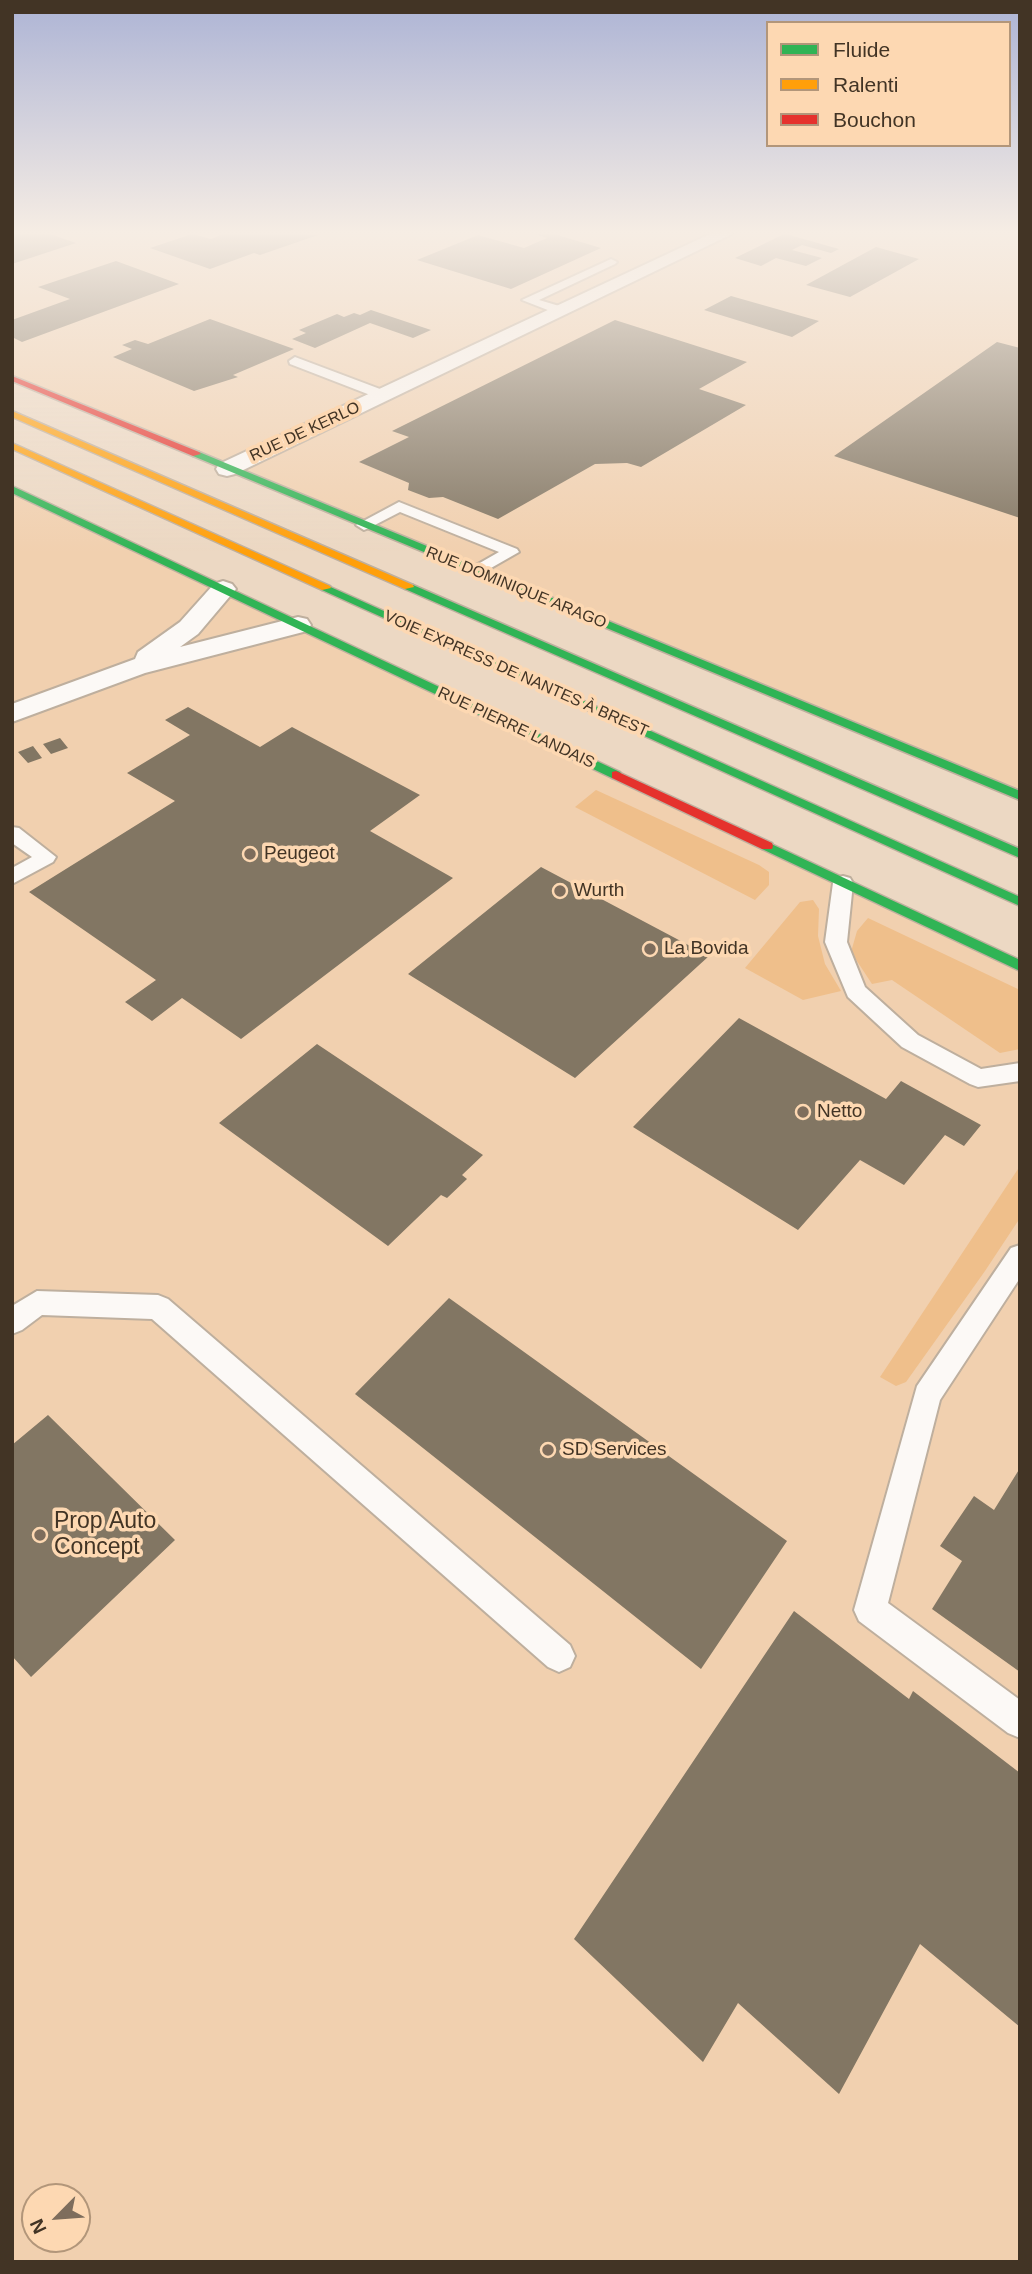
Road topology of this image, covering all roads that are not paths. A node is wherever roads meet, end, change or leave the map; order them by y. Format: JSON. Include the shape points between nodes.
{"nodes":[{"id":1,"x":500,"y":340,"type":"edge"},
{"id":2,"x":295,"y":361,"type":"dead end"},
{"id":3,"x":12,"y":378,"type":"edge"},
{"id":4,"x":383,"y":395,"type":"junction"},
{"id":5,"x":12,"y":414,"type":"edge"},
{"id":6,"x":12,"y":446,"type":"edge"},
{"id":7,"x":227,"y":469,"type":"junction"},
{"id":8,"x":12,"y":489,"type":"edge"},
{"id":9,"x":364,"y":525,"type":"junction"},
{"id":10,"x":477,"y":571,"type":"junction"},
{"id":11,"x":223,"y":589,"type":"junction"},
{"id":12,"x":298,"y":625,"type":"junction"},
{"id":13,"x":135,"y":667,"type":"junction"},
{"id":14,"x":12,"y":713,"type":"edge"},
{"id":15,"x":1020,"y":796,"type":"edge"},
{"id":16,"x":12,"y":833,"type":"edge"},
{"id":17,"x":1020,"y":854,"type":"edge"},
{"id":18,"x":12,"y":877,"type":"edge"},
{"id":19,"x":843,"y":883,"type":"junction"},
{"id":20,"x":1020,"y":902,"type":"edge"},
{"id":21,"x":1020,"y":966,"type":"edge"},
{"id":22,"x":1020,"y":1072,"type":"edge"},
{"id":23,"x":1020,"y":1256,"type":"edge"},
{"id":24,"x":12,"y":1322,"type":"edge"},
{"id":25,"x":559,"y":1656,"type":"dead end"},
{"id":26,"x":1020,"y":1721,"type":"edge"}],
"edges":[{"from":1,"to":4,"type":"street","name":"RUE DE KERLO"},
{"from":2,"to":4,"type":"lane"},
{"from":3,"to":7,"type":"main road","name":"RUE DOMINIQUE ARAGO"},
{"from":4,"to":7,"type":"street","name":"RUE DE KERLO"},
{"from":5,"to":17,"type":"main road","name":"VOIE EXPRESS DE NANTES À BREST"},
{"from":6,"to":20,"type":"main road","name":"VOIE EXPRESS DE NANTES À BREST"},
{"from":7,"to":9,"type":"main road","name":"RUE DOMINIQUE ARAGO"},
{"from":8,"to":11,"type":"main road","name":"RUE PIERRE LANDAIS"},
{"from":9,"to":10,"type":"main road","name":"RUE DOMINIQUE ARAGO"},
{"from":9,"to":10,"type":"lane","via":[[399,506],[511,552]]},
{"from":10,"to":15,"type":"main road","name":"RUE DOMINIQUE ARAGO"},
{"from":11,"to":12,"type":"main road","name":"RUE PIERRE LANDAIS"},
{"from":11,"to":13,"type":"street","via":[[190,628]]},
{"from":12,"to":13,"type":"street"},
{"from":12,"to":19,"type":"main road","name":"RUE PIERRE LANDAIS"},
{"from":13,"to":14,"type":"street"},
{"from":16,"to":18,"type":"lane","via":[[46,857]]},
{"from":19,"to":21,"type":"main road","name":"RUE PIERRE LANDAIS"},
{"from":19,"to":22,"type":"lane","via":[[836,942],[856,991],[910,1041],[978,1078]]},
{"from":23,"to":26,"type":"lane","via":[[927,1395],[870,1610]]},
{"from":24,"to":25,"type":"lane","via":[[37,1303],[158,1307]]}]}
